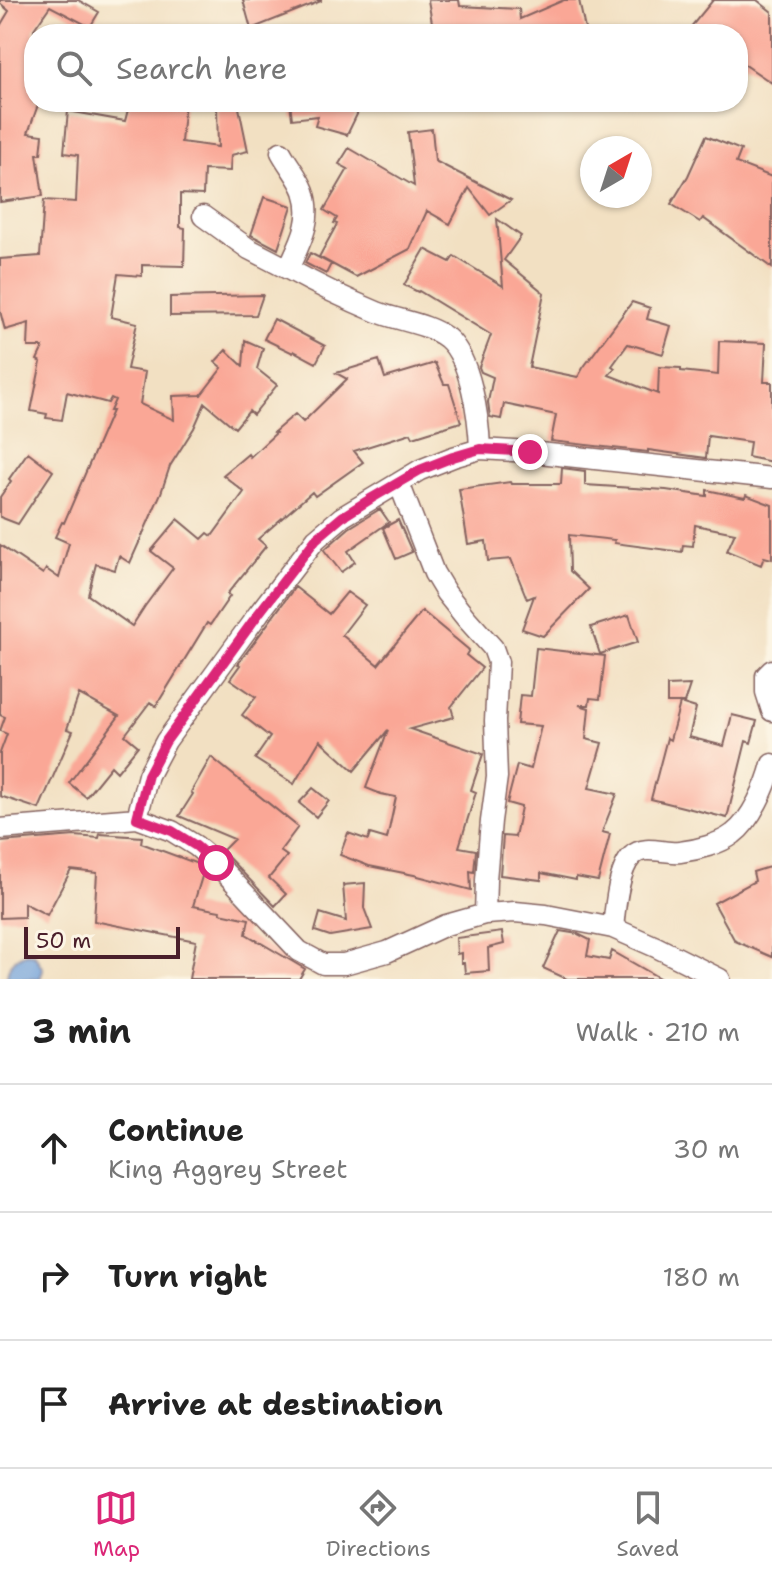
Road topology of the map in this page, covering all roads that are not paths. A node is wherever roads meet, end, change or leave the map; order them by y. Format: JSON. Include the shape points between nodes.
{"nodes":[{"id":1,"x":281,"y":152,"type":"dead end"},
{"id":2,"x":203,"y":216,"type":"dead end"},
{"id":3,"x":288,"y":269,"type":"junction"},
{"id":4,"x":480,"y":449,"type":"junction"},
{"id":5,"x":772,"y":478,"type":"edge"},
{"id":6,"x":399,"y":483,"type":"junction"},
{"id":7,"x":772,"y":670,"type":"edge"},
{"id":8,"x":772,"y":711,"type":"edge"},
{"id":9,"x":772,"y":764,"type":"edge"},
{"id":10,"x":137,"y":818,"type":"junction"},
{"id":11,"x":0,"y":829,"type":"edge"},
{"id":12,"x":485,"y":914,"type":"junction"},
{"id":13,"x":613,"y":928,"type":"junction"},
{"id":14,"x":720,"y":979,"type":"edge"}],
"edges":[{"from":1,"to":3,"type":"street","via":[[304,190],[308,216]]},
{"from":2,"to":3,"type":"street"},
{"from":3,"to":4,"type":"street","via":[[344,299],[447,339],[468,377]]},
{"from":4,"to":5,"type":"street"},
{"from":4,"to":6,"type":"street"},
{"from":6,"to":10,"type":"street","via":[[316,539],[166,741],[148,775]]},
{"from":6,"to":12,"type":"street","via":[[434,573],[493,648],[498,662],[497,777]]},
{"from":7,"to":8,"type":"street","via":[[766,676],[766,692]]},
{"from":9,"to":13,"type":"street","via":[[753,810],[735,833],[679,853],[639,851],[630,858],[618,889]]},
{"from":10,"to":11,"type":"street"},
{"from":10,"to":12,"type":"street","via":[[196,846],[299,951],[323,964],[387,952]]},
{"from":12,"to":13,"type":"street","via":[[546,915]]},
{"from":13,"to":14,"type":"street"}]}
